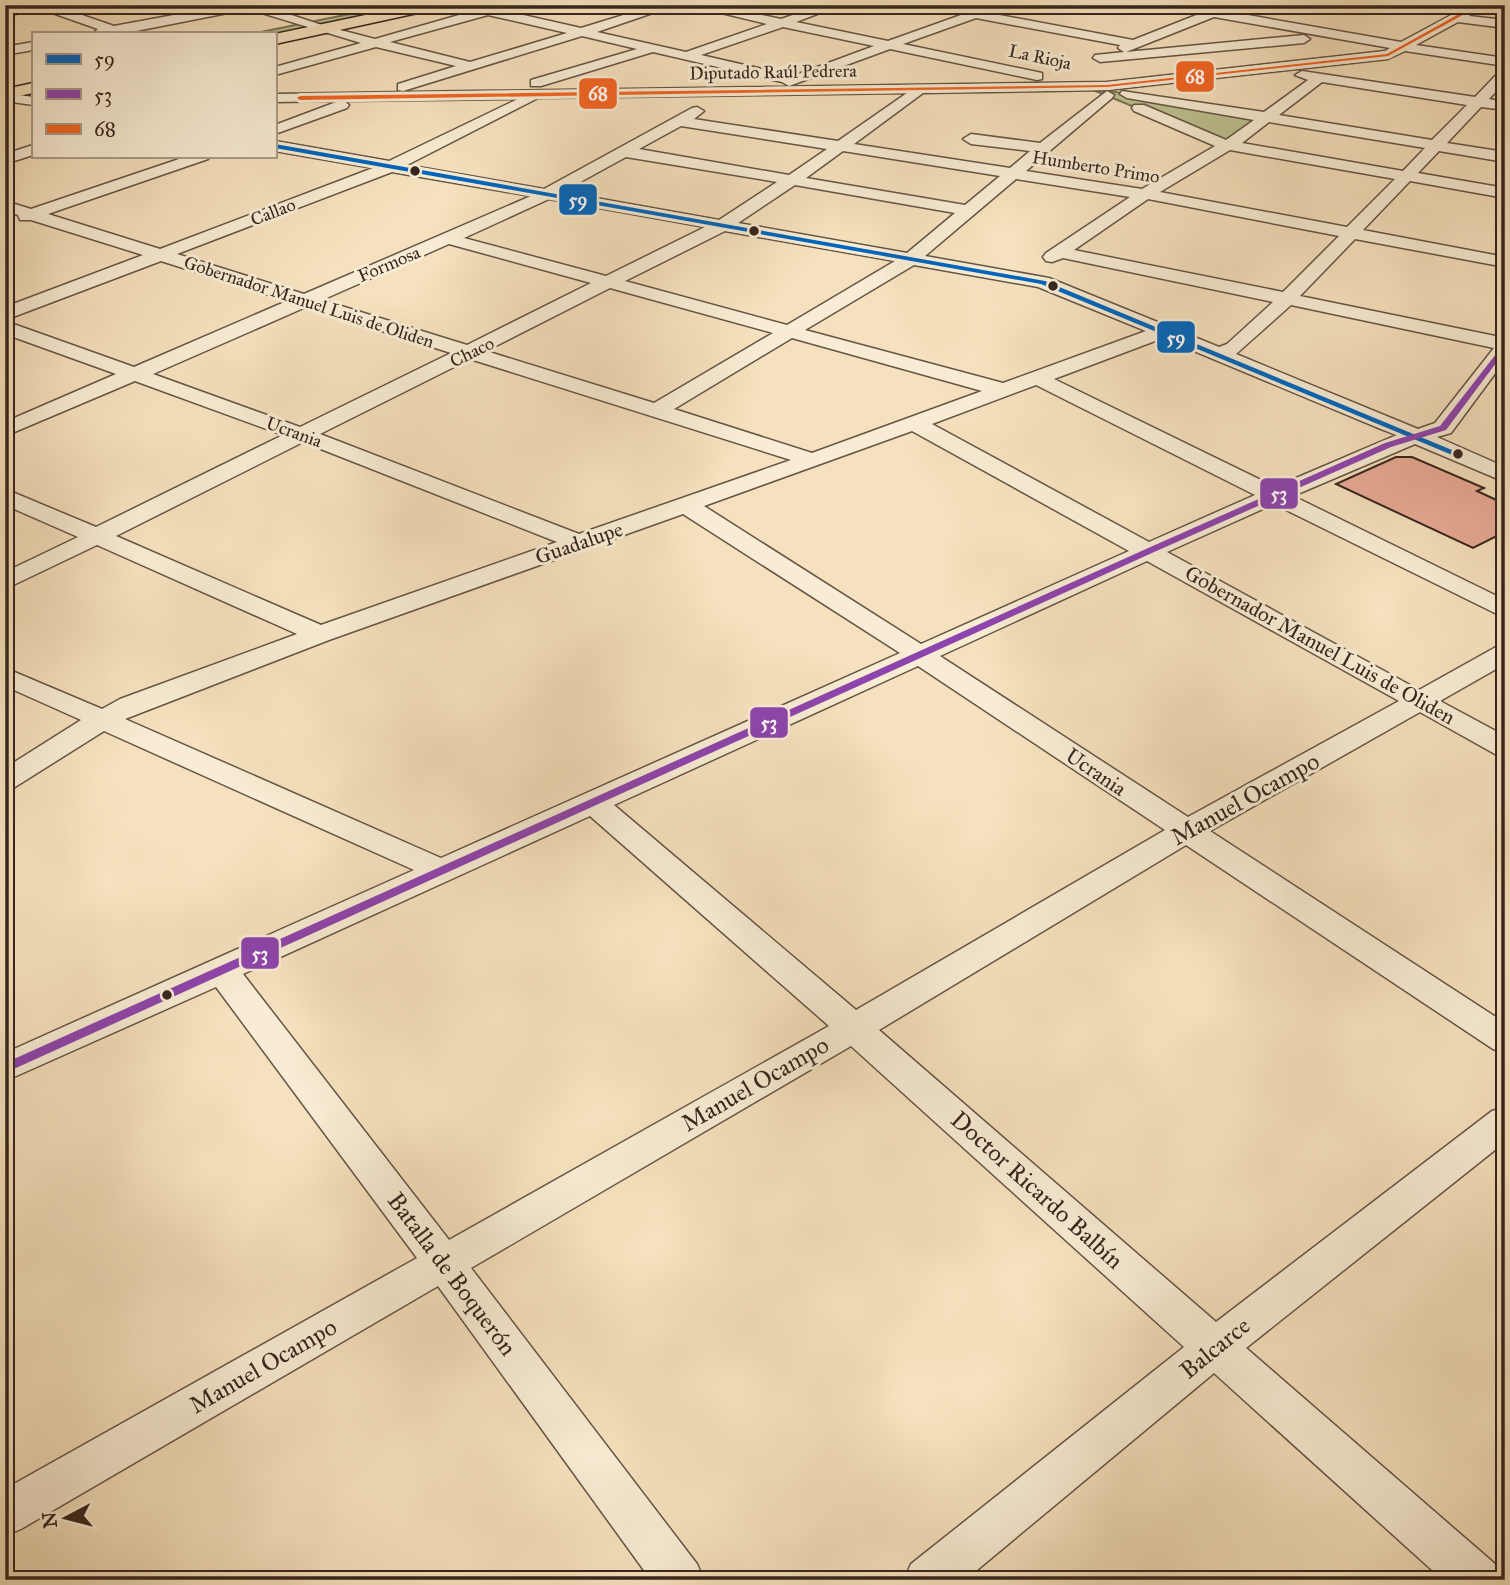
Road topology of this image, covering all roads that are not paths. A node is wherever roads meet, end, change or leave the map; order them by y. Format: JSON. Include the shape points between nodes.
{"nodes":[{"id":1,"x":43,"y":5,"type":"edge"},
{"id":2,"x":248,"y":5,"type":"edge"},
{"id":3,"x":394,"y":5,"type":"edge"},
{"id":4,"x":436,"y":5,"type":"edge"},
{"id":5,"x":462,"y":5,"type":"edge"},
{"id":6,"x":670,"y":5,"type":"edge"},
{"id":7,"x":694,"y":5,"type":"edge"},
{"id":8,"x":835,"y":5,"type":"edge"},
{"id":9,"x":928,"y":5,"type":"edge"},
{"id":10,"x":999,"y":5,"type":"edge"},
{"id":11,"x":1170,"y":5,"type":"edge"},
{"id":12,"x":1230,"y":5,"type":"edge"},
{"id":13,"x":1479,"y":5,"type":"edge"},
{"id":14,"x":158,"y":9,"type":"dead end"},
{"id":15,"x":487,"y":11,"type":"junction"},
{"id":16,"x":5,"y":12,"type":"edge"},
{"id":17,"x":1212,"y":13,"type":"junction"},
{"id":18,"x":975,"y":14,"type":"junction"},
{"id":19,"x":182,"y":18,"type":"junction"},
{"id":20,"x":1457,"y":18,"type":"junction"},
{"id":21,"x":780,"y":23,"type":"junction"},
{"id":22,"x":303,"y":24,"type":"junction"},
{"id":23,"x":1505,"y":24,"type":"edge"},
{"id":24,"x":321,"y":29,"type":"junction"},
{"id":25,"x":117,"y":32,"type":"edge"},
{"id":26,"x":261,"y":32,"type":"edge"},
{"id":27,"x":581,"y":32,"type":"junction"},
{"id":28,"x":1339,"y":35,"type":"junction"},
{"id":29,"x":276,"y":38,"type":"edge"},
{"id":30,"x":373,"y":43,"type":"junction"},
{"id":31,"x":1134,"y":44,"type":"junction"},
{"id":32,"x":32,"y":46,"type":"edge"},
{"id":33,"x":890,"y":46,"type":"junction"},
{"id":34,"x":1405,"y":47,"type":"junction"},
{"id":35,"x":651,"y":48,"type":"junction"},
{"id":36,"x":5,"y":51,"type":"edge"},
{"id":37,"x":684,"y":56,"type":"junction"},
{"id":38,"x":1505,"y":61,"type":"edge"},
{"id":39,"x":470,"y":66,"type":"junction"},
{"id":40,"x":1271,"y":68,"type":"junction"},
{"id":41,"x":276,"y":71,"type":"edge"},
{"id":42,"x":496,"y":73,"type":"dead end"},
{"id":43,"x":1505,"y":74,"type":"edge"},
{"id":44,"x":1319,"y":78,"type":"junction"},
{"id":45,"x":32,"y":80,"type":"edge"},
{"id":46,"x":797,"y":80,"type":"junction"},
{"id":47,"x":531,"y":86,"type":"junction"},
{"id":48,"x":1086,"y":87,"type":"junction"},
{"id":49,"x":919,"y":89,"type":"junction"},
{"id":50,"x":840,"y":90,"type":"junction"},
{"id":51,"x":767,"y":91,"type":"junction"},
{"id":52,"x":720,"y":92,"type":"junction"},
{"id":53,"x":17,"y":93,"type":"edge"},
{"id":54,"x":1108,"y":95,"type":"junction"},
{"id":55,"x":367,"y":97,"type":"junction"},
{"id":56,"x":276,"y":98,"type":"edge"},
{"id":57,"x":1476,"y":102,"type":"junction"},
{"id":58,"x":1505,"y":106,"type":"edge"},
{"id":59,"x":1268,"y":118,"type":"junction"},
{"id":60,"x":680,"y":121,"type":"junction"},
{"id":61,"x":276,"y":130,"type":"edge"},
{"id":62,"x":992,"y":130,"type":"dead end"},
{"id":63,"x":971,"y":139,"type":"dead end"},
{"id":64,"x":1048,"y":144,"type":"junction"},
{"id":65,"x":1226,"y":145,"type":"junction"},
{"id":66,"x":276,"y":146,"type":"edge"},
{"id":67,"x":1434,"y":146,"type":"junction"},
{"id":68,"x":841,"y":147,"type":"junction"},
{"id":69,"x":32,"y":150,"type":"edge"},
{"id":70,"x":626,"y":152,"type":"junction"},
{"id":71,"x":1505,"y":157,"type":"edge"},
{"id":72,"x":197,"y":158,"type":"edge"},
{"id":73,"x":5,"y":159,"type":"edge"},
{"id":74,"x":390,"y":167,"type":"junction"},
{"id":75,"x":1012,"y":172,"type":"junction"},
{"id":76,"x":1408,"y":176,"type":"junction"},
{"id":77,"x":792,"y":180,"type":"junction"},
{"id":78,"x":1505,"y":193,"type":"edge"},
{"id":79,"x":1145,"y":194,"type":"junction"},
{"id":80,"x":546,"y":196,"type":"junction"},
{"id":81,"x":5,"y":206,"type":"edge"},
{"id":82,"x":968,"y":210,"type":"junction"},
{"id":83,"x":32,"y":214,"type":"junction"},
{"id":84,"x":5,"y":223,"type":"edge"},
{"id":85,"x":721,"y":226,"type":"junction"},
{"id":86,"x":1353,"y":233,"type":"junction"},
{"id":87,"x":450,"y":239,"type":"junction"},
{"id":88,"x":1060,"y":252,"type":"junction"},
{"id":89,"x":162,"y":255,"type":"junction"},
{"id":90,"x":909,"y":260,"type":"junction"},
{"id":91,"x":1505,"y":262,"type":"edge"},
{"id":92,"x":1023,"y":278,"type":"junction"},
{"id":93,"x":611,"y":283,"type":"junction"},
{"id":94,"x":1288,"y":298,"type":"junction"},
{"id":95,"x":303,"y":301,"type":"junction"},
{"id":96,"x":5,"y":314,"type":"edge"},
{"id":97,"x":5,"y":327,"type":"edge"},
{"id":98,"x":1165,"y":331,"type":"junction"},
{"id":99,"x":787,"y":332,"type":"junction"},
{"id":100,"x":1505,"y":345,"type":"edge"},
{"id":101,"x":470,"y":353,"type":"junction"},
{"id":102,"x":1220,"y":354,"type":"junction"},
{"id":103,"x":138,"y":374,"type":"junction"},
{"id":104,"x":1037,"y":378,"type":"junction"},
{"id":105,"x":1003,"y":390,"type":"junction"},
{"id":106,"x":656,"y":411,"type":"junction"},
{"id":107,"x":914,"y":423,"type":"junction"},
{"id":108,"x":5,"y":430,"type":"edge"},
{"id":109,"x":303,"y":435,"type":"junction"},
{"id":110,"x":1418,"y":436,"type":"junction"},
{"id":111,"x":813,"y":460,"type":"junction"},
{"id":112,"x":1505,"y":475,"type":"edge"},
{"id":113,"x":5,"y":496,"type":"edge"},
{"id":114,"x":1277,"y":496,"type":"junction"},
{"id":115,"x":686,"y":505,"type":"junction"},
{"id":116,"x":98,"y":536,"type":"junction"},
{"id":117,"x":580,"y":543,"type":"junction"},
{"id":118,"x":1149,"y":551,"type":"junction"},
{"id":119,"x":5,"y":582,"type":"edge"},
{"id":120,"x":1505,"y":610,"type":"edge"},
{"id":121,"x":320,"y":634,"type":"junction"},
{"id":122,"x":1505,"y":653,"type":"edge"},
{"id":123,"x":919,"y":654,"type":"junction"},
{"id":124,"x":5,"y":676,"type":"edge"},
{"id":125,"x":1420,"y":700,"type":"junction"},
{"id":126,"x":101,"y":720,"type":"junction"},
{"id":127,"x":1505,"y":748,"type":"edge"},
{"id":128,"x":5,"y":780,"type":"edge"},
{"id":129,"x":594,"y":803,"type":"junction"},
{"id":130,"x":1185,"y":832,"type":"junction"},
{"id":131,"x":443,"y":871,"type":"junction"},
{"id":132,"x":222,"y":971,"type":"junction"},
{"id":133,"x":854,"y":1028,"type":"junction"},
{"id":134,"x":1505,"y":1040,"type":"edge"},
{"id":135,"x":5,"y":1068,"type":"edge"},
{"id":136,"x":1505,"y":1121,"type":"edge"},
{"id":137,"x":444,"y":1263,"type":"junction"},
{"id":138,"x":1214,"y":1348,"type":"junction"},
{"id":139,"x":5,"y":1514,"type":"edge"},
{"id":140,"x":680,"y":1580,"type":"edge"},
{"id":141,"x":928,"y":1580,"type":"edge"},
{"id":142,"x":1478,"y":1580,"type":"edge"}],
"edges":[{"from":1,"to":16,"type":"street"},
{"from":1,"to":25,"type":"street"},
{"from":2,"to":19,"type":"street"},
{"from":2,"to":22,"type":"street"},
{"from":3,"to":22,"type":"main road"},
{"from":4,"to":24,"type":"main road"},
{"from":5,"to":15,"type":"street"},
{"from":6,"to":27,"type":"street"},
{"from":7,"to":21,"type":"street","name":"La Rioja"},
{"from":8,"to":21,"type":"street"},
{"from":9,"to":18,"type":"street"},
{"from":10,"to":18,"type":"street"},
{"from":11,"to":17,"type":"street"},
{"from":12,"to":17,"type":"street"},
{"from":13,"to":20,"type":"street","name":"Diputado Raúl Pedrera"},
{"from":14,"to":19,"type":"street"},
{"from":15,"to":27,"type":"street"},
{"from":15,"to":30,"type":"street"},
{"from":17,"to":28,"type":"street"},
{"from":17,"to":31,"type":"street"},
{"from":18,"to":31,"type":"street"},
{"from":18,"to":33,"type":"street"},
{"from":19,"to":25,"type":"street"},
{"from":20,"to":23,"type":"street"},
{"from":20,"to":34,"type":"street","name":"Diputado Raúl Pedrera"},
{"from":21,"to":33,"type":"street","name":"La Rioja"},
{"from":21,"to":37,"type":"street"},
{"from":22,"to":24,"type":"street"},
{"from":22,"to":26,"type":"main road"},
{"from":24,"to":29,"type":"main road"},
{"from":24,"to":30,"type":"street"},
{"from":27,"to":35,"type":"street"},
{"from":27,"to":39,"type":"street"},
{"from":28,"to":31,"type":"street","via":[[1094,61]]},
{"from":28,"to":34,"type":"street"},
{"from":30,"to":39,"type":"street"},
{"from":30,"to":41,"type":"street"},
{"from":32,"to":36,"type":"street"},
{"from":33,"to":46,"type":"street"},
{"from":33,"to":48,"type":"street","name":"La Rioja","via":[[1057,76]]},
{"from":34,"to":38,"type":"street"},
{"from":34,"to":40,"type":"street","name":"Diputado Raúl Pedrera","via":[[1380,57]]},
{"from":35,"to":37,"type":"street"},
{"from":35,"to":47,"type":"street"},
{"from":37,"to":46,"type":"street"},
{"from":39,"to":42,"type":"street"},
{"from":39,"to":55,"type":"street"},
{"from":40,"to":44,"type":"street"},
{"from":40,"to":48,"type":"street","name":"Diputado Raúl Pedrera"},
{"from":43,"to":57,"type":"street"},
{"from":44,"to":57,"type":"street"},
{"from":44,"to":59,"type":"street"},
{"from":45,"to":53,"type":"main road"},
{"from":46,"to":50,"type":"street"},
{"from":46,"to":51,"type":"street"},
{"from":47,"to":52,"type":"street","name":"Diputado Raúl Pedrera","via":[[564,94]]},
{"from":47,"to":55,"type":"street","name":"Diputado Raúl Pedrera"},
{"from":47,"to":74,"type":"street","name":"Callao","via":[[527,102]]},
{"from":48,"to":49,"type":"street","name":"Diputado Raúl Pedrera"},
{"from":48,"to":54,"type":"street"},
{"from":48,"to":59,"type":"street","name":"La Rioja"},
{"from":49,"to":50,"type":"street","name":"Diputado Raúl Pedrera"},
{"from":49,"to":68,"type":"street","name":"Chaco"},
{"from":50,"to":51,"type":"street","name":"Diputado Raúl Pedrera"},
{"from":51,"to":52,"type":"street","name":"Diputado Raúl Pedrera"},
{"from":52,"to":60,"type":"street","name":"Formosa","via":[[718,99]]},
{"from":54,"to":64,"type":"street"},
{"from":54,"to":65,"type":"street"},
{"from":55,"to":56,"type":"street","name":"Diputado Raúl Pedrera"},
{"from":55,"to":61,"type":"street"},
{"from":57,"to":58,"type":"street"},
{"from":57,"to":67,"type":"street"},
{"from":59,"to":65,"type":"street"},
{"from":59,"to":67,"type":"street","name":"La Rioja"},
{"from":60,"to":68,"type":"street","name":"Humberto Primo"},
{"from":60,"to":70,"type":"street","name":"Formosa"},
{"from":62,"to":64,"type":"street"},
{"from":63,"to":64,"type":"street"},
{"from":64,"to":75,"type":"street"},
{"from":65,"to":76,"type":"street"},
{"from":65,"to":79,"type":"street"},
{"from":66,"to":74,"type":"street"},
{"from":67,"to":71,"type":"street","name":"La Rioja"},
{"from":67,"to":76,"type":"street"},
{"from":68,"to":75,"type":"street","name":"Humberto Primo"},
{"from":68,"to":77,"type":"street","name":"Chaco"},
{"from":69,"to":73,"type":"street"},
{"from":70,"to":77,"type":"street"},
{"from":70,"to":80,"type":"street","name":"Formosa"},
{"from":72,"to":83,"type":"street"},
{"from":74,"to":80,"type":"street"},
{"from":74,"to":89,"type":"street","name":"Callao"},
{"from":75,"to":79,"type":"street","name":"Humberto Primo"},
{"from":75,"to":82,"type":"street"},
{"from":76,"to":78,"type":"street"},
{"from":76,"to":86,"type":"street"},
{"from":77,"to":82,"type":"street"},
{"from":77,"to":85,"type":"street","name":"Chaco"},
{"from":79,"to":86,"type":"street","name":"Humberto Primo"},
{"from":79,"to":88,"type":"street"},
{"from":80,"to":85,"type":"street"},
{"from":80,"to":87,"type":"street","name":"Formosa"},
{"from":81,"to":83,"type":"street","name":"Gobernador Manuel Luis de Oliden"},
{"from":82,"to":90,"type":"street"},
{"from":83,"to":84,"type":"street"},
{"from":83,"to":89,"type":"street","name":"Gobernador Manuel Luis de Oliden"},
{"from":85,"to":90,"type":"street"},
{"from":85,"to":93,"type":"street","name":"Chaco"},
{"from":86,"to":91,"type":"street","name":"Humberto Primo"},
{"from":86,"to":94,"type":"street"},
{"from":87,"to":93,"type":"street"},
{"from":87,"to":95,"type":"street","name":"Formosa"},
{"from":88,"to":92,"type":"street"},
{"from":88,"to":94,"type":"street"},
{"from":89,"to":95,"type":"street","name":"Gobernador Manuel Luis de Oliden"},
{"from":89,"to":96,"type":"street","name":"Callao"},
{"from":90,"to":92,"type":"street"},
{"from":90,"to":99,"type":"street"},
{"from":92,"to":98,"type":"street"},
{"from":93,"to":99,"type":"street"},
{"from":93,"to":101,"type":"street","name":"Chaco"},
{"from":94,"to":100,"type":"street"},
{"from":94,"to":102,"type":"street","via":[[1234,348]]},
{"from":95,"to":101,"type":"street","name":"Gobernador Manuel Luis de Oliden"},
{"from":95,"to":103,"type":"street","name":"Formosa"},
{"from":97,"to":103,"type":"street","name":"Ucrania"},
{"from":98,"to":102,"type":"street"},
{"from":98,"to":104,"type":"street","name":"Guadalupe"},
{"from":99,"to":105,"type":"street"},
{"from":99,"to":106,"type":"street"},
{"from":100,"to":110,"type":"street","via":[[1448,423]]},
{"from":101,"to":106,"type":"street","name":"Gobernador Manuel Luis de Oliden"},
{"from":101,"to":109,"type":"street","name":"Chaco"},
{"from":102,"to":110,"type":"street"},
{"from":103,"to":108,"type":"street","name":"Formosa"},
{"from":103,"to":109,"type":"street","name":"Ucrania"},
{"from":104,"to":105,"type":"street","name":"Guadalupe"},
{"from":104,"to":114,"type":"street"},
{"from":105,"to":107,"type":"street","name":"Guadalupe"},
{"from":106,"to":111,"type":"street","name":"Gobernador Manuel Luis de Oliden"},
{"from":107,"to":111,"type":"street","name":"Guadalupe"},
{"from":107,"to":118,"type":"street","name":"Gobernador Manuel Luis de Oliden"},
{"from":109,"to":116,"type":"street","name":"Chaco"},
{"from":109,"to":117,"type":"street","name":"Ucrania"},
{"from":110,"to":112,"type":"street"},
{"from":110,"to":114,"type":"street"},
{"from":111,"to":115,"type":"street","name":"Guadalupe"},
{"from":113,"to":116,"type":"street"},
{"from":114,"to":118,"type":"street"},
{"from":114,"to":120,"type":"street"},
{"from":115,"to":117,"type":"street","name":"Guadalupe"},
{"from":115,"to":123,"type":"street","name":"Ucrania"},
{"from":116,"to":119,"type":"street","name":"Chaco"},
{"from":116,"to":121,"type":"street"},
{"from":117,"to":121,"type":"street","name":"Guadalupe"},
{"from":118,"to":123,"type":"street"},
{"from":118,"to":125,"type":"street","name":"Gobernador Manuel Luis de Oliden"},
{"from":121,"to":126,"type":"street","name":"Guadalupe"},
{"from":122,"to":125,"type":"street","name":"Manuel Ocampo"},
{"from":123,"to":129,"type":"street"},
{"from":123,"to":130,"type":"street","name":"Ucrania"},
{"from":124,"to":126,"type":"street"},
{"from":125,"to":127,"type":"street","name":"Gobernador Manuel Luis de Oliden"},
{"from":125,"to":130,"type":"street","name":"Manuel Ocampo"},
{"from":126,"to":128,"type":"street","name":"Guadalupe"},
{"from":126,"to":131,"type":"street"},
{"from":129,"to":131,"type":"street"},
{"from":129,"to":133,"type":"street","name":"Doctor Ricardo Balbín"},
{"from":130,"to":133,"type":"street","name":"Manuel Ocampo"},
{"from":130,"to":134,"type":"street","name":"Ucrania"},
{"from":131,"to":132,"type":"street"},
{"from":132,"to":135,"type":"street"},
{"from":132,"to":137,"type":"street","name":"Batalla de Boquerón"},
{"from":133,"to":137,"type":"street","name":"Manuel Ocampo"},
{"from":133,"to":138,"type":"street","name":"Doctor Ricardo Balbín"},
{"from":136,"to":138,"type":"street","name":"Balcarce"},
{"from":137,"to":139,"type":"street","name":"Manuel Ocampo"},
{"from":137,"to":140,"type":"street","name":"Batalla de Boquerón"},
{"from":138,"to":141,"type":"street","name":"Balcarce"},
{"from":138,"to":142,"type":"street","name":"Doctor Ricardo Balbín"}]}
